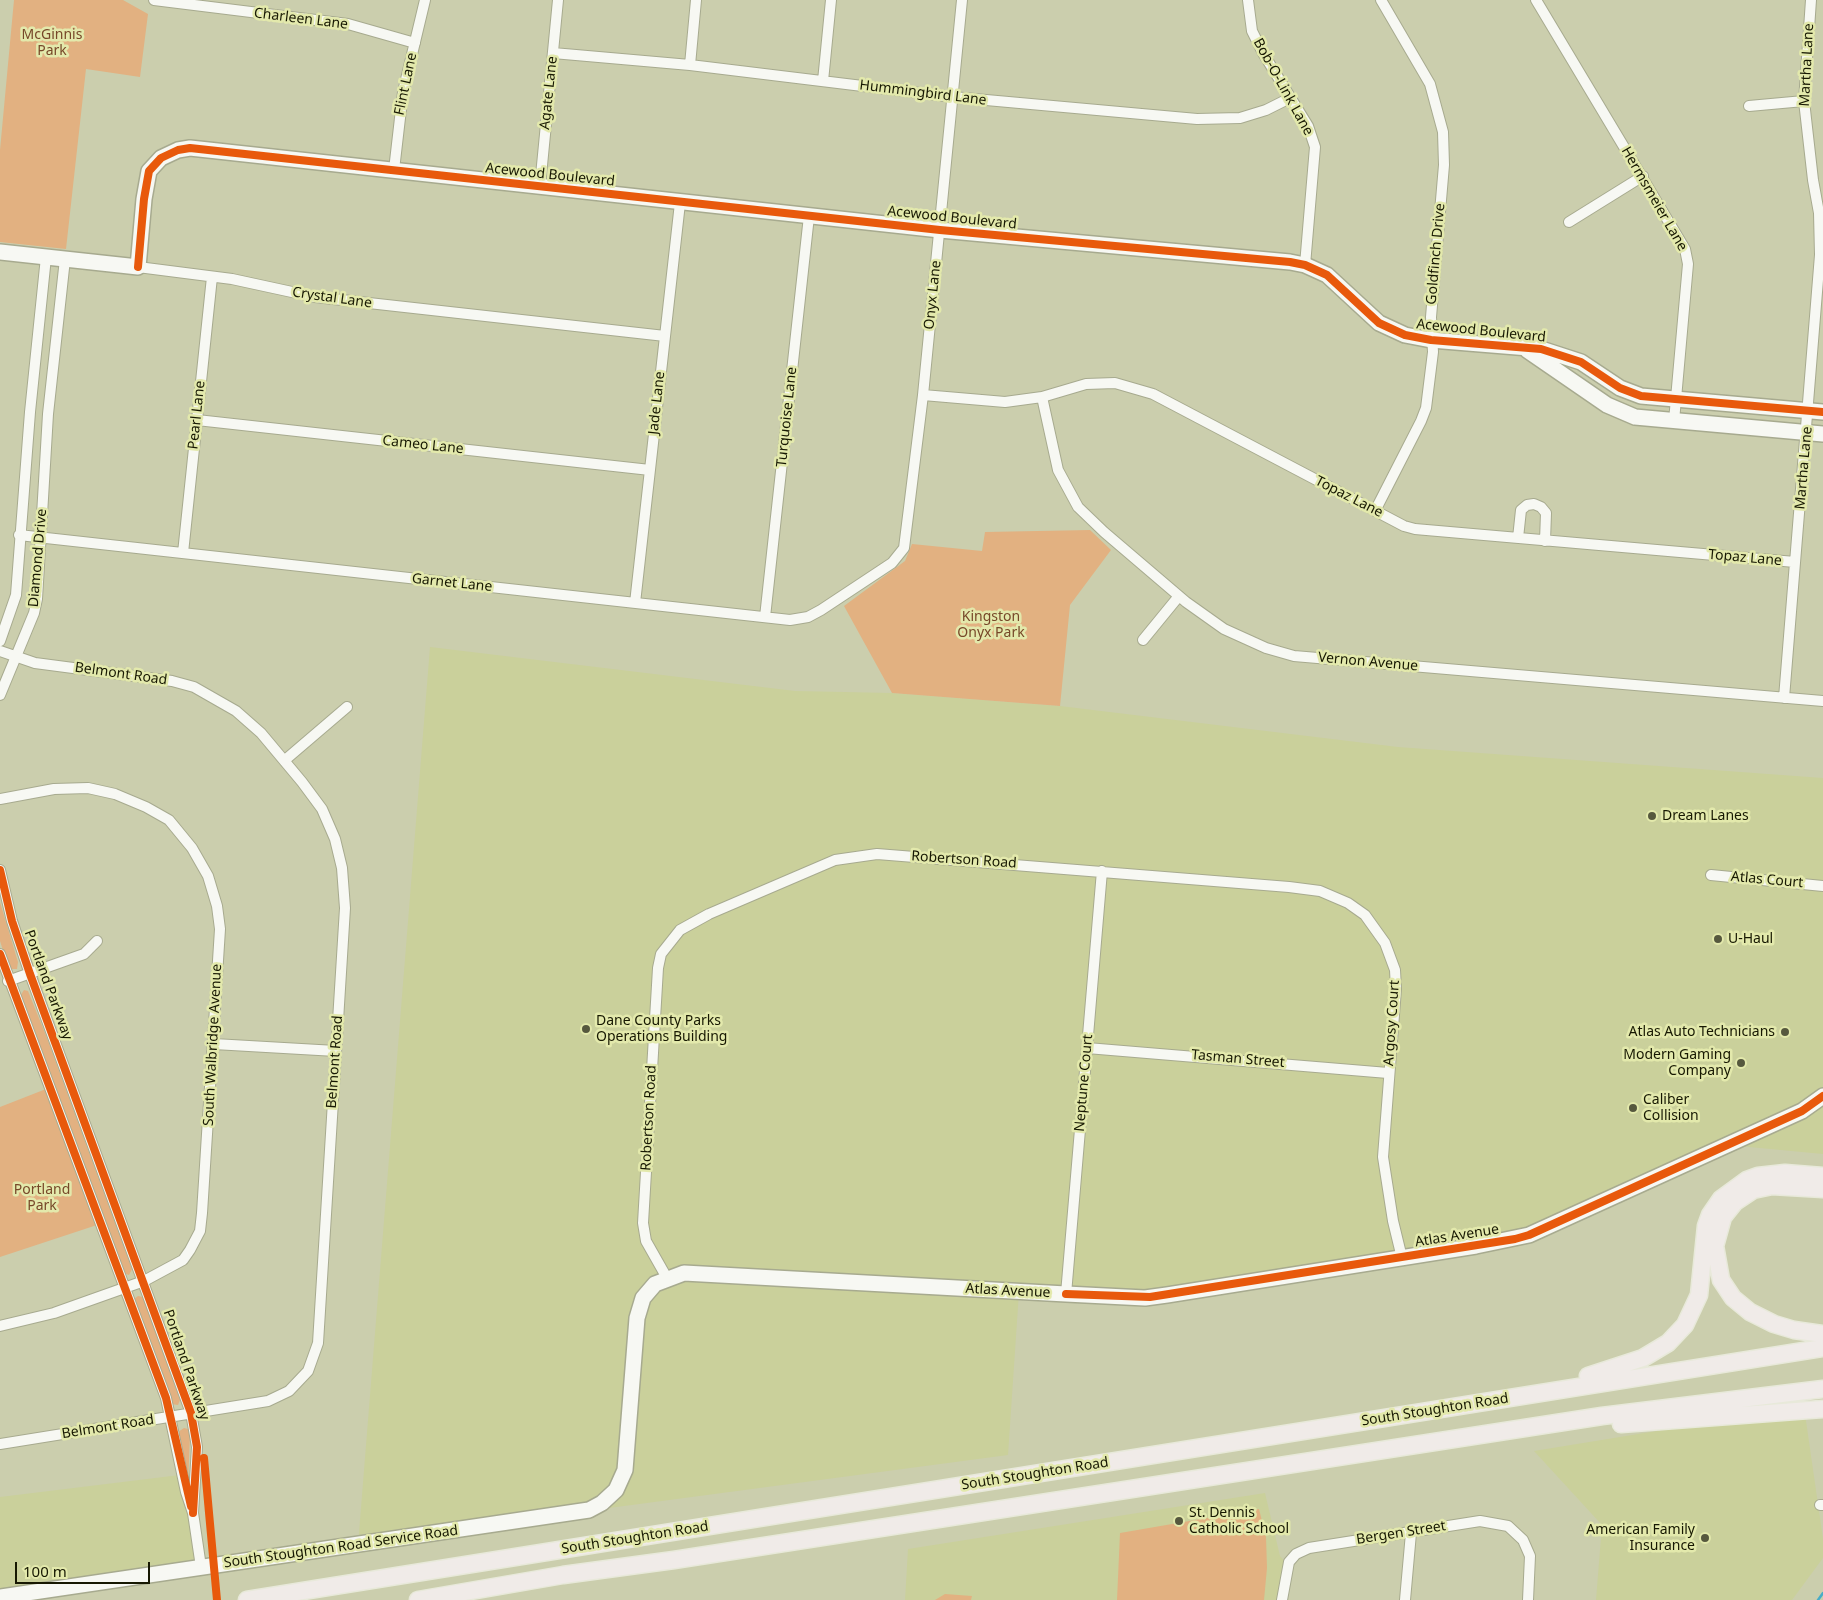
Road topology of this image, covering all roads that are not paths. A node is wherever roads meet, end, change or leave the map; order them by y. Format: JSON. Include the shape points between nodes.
{"nodes":[{"id":1,"x":154,"y":0,"type":"edge"},
{"id":2,"x":425,"y":0,"type":"edge"},
{"id":3,"x":558,"y":0,"type":"edge"},
{"id":4,"x":696,"y":0,"type":"edge"},
{"id":5,"x":831,"y":0,"type":"edge"},
{"id":6,"x":962,"y":0,"type":"edge"},
{"id":7,"x":1248,"y":0,"type":"edge"},
{"id":8,"x":1381,"y":0,"type":"edge"},
{"id":9,"x":1536,"y":0,"type":"edge"},
{"id":10,"x":1811,"y":0,"type":"edge"},
{"id":11,"x":415,"y":44,"type":"junction"},
{"id":12,"x":553,"y":53,"type":"junction"},
{"id":13,"x":690,"y":65,"type":"junction"},
{"id":14,"x":823,"y":81,"type":"junction"},
{"id":15,"x":953,"y":97,"type":"junction"},
{"id":16,"x":1290,"y":98,"type":"junction"},
{"id":17,"x":1804,"y":101,"type":"junction"},
{"id":18,"x":1749,"y":106,"type":"dead end"},
{"id":19,"x":394,"y":170,"type":"junction"},
{"id":20,"x":1643,"y":176,"type":"junction"},
{"id":21,"x":540,"y":186,"type":"junction"},
{"id":22,"x":680,"y":203,"type":"junction"},
{"id":23,"x":809,"y":216,"type":"junction"},
{"id":24,"x":1569,"y":222,"type":"dead end"},
{"id":25,"x":940,"y":230,"type":"junction"},
{"id":26,"x":0,"y":252,"type":"edge"},
{"id":27,"x":46,"y":257,"type":"junction"},
{"id":28,"x":65,"y":259,"type":"junction"},
{"id":29,"x":1305,"y":265,"type":"junction"},
{"id":30,"x":138,"y":268,"type":"junction"},
{"id":31,"x":212,"y":277,"type":"junction"},
{"id":32,"x":665,"y":336,"type":"junction"},
{"id":33,"x":1431,"y":340,"type":"junction"},
{"id":34,"x":1524,"y":348,"type":"junction"},
{"id":35,"x":923,"y":395,"type":"junction"},
{"id":36,"x":1042,"y":397,"type":"junction"},
{"id":37,"x":1676,"y":400,"type":"junction"},
{"id":38,"x":30,"y":412,"type":"junction"},
{"id":39,"x":1816,"y":412,"type":"edge"},
{"id":40,"x":48,"y":414,"type":"junction"},
{"id":41,"x":197,"y":420,"type":"junction"},
{"id":42,"x":1674,"y":421,"type":"junction"},
{"id":43,"x":1807,"y":433,"type":"junction"},
{"id":44,"x":1823,"y":434,"type":"edge"},
{"id":45,"x":650,"y":470,"type":"junction"},
{"id":46,"x":1375,"y":511,"type":"junction"},
{"id":47,"x":19,"y":536,"type":"junction"},
{"id":48,"x":40,"y":537,"type":"junction"},
{"id":49,"x":1518,"y":538,"type":"junction"},
{"id":50,"x":1545,"y":541,"type":"junction"},
{"id":51,"x":183,"y":552,"type":"junction"},
{"id":52,"x":1795,"y":562,"type":"junction"},
{"id":53,"x":874,"y":576,"type":"joint"},
{"id":54,"x":1179,"y":596,"type":"junction"},
{"id":55,"x":635,"y":602,"type":"junction"},
{"id":56,"x":765,"y":617,"type":"junction"},
{"id":57,"x":1143,"y":640,"type":"dead end"},
{"id":58,"x":0,"y":641,"type":"edge"},
{"id":59,"x":0,"y":651,"type":"edge"},
{"id":60,"x":16,"y":658,"type":"junction"},
{"id":61,"x":0,"y":695,"type":"edge"},
{"id":62,"x":1784,"y":698,"type":"junction"},
{"id":63,"x":1823,"y":701,"type":"edge"},
{"id":64,"x":347,"y":707,"type":"dead end"},
{"id":65,"x":285,"y":760,"type":"junction"},
{"id":66,"x":0,"y":799,"type":"edge"},
{"id":67,"x":0,"y":870,"type":"edge"},
{"id":68,"x":1102,"y":871,"type":"junction"},
{"id":69,"x":1711,"y":875,"type":"dead end"},
{"id":70,"x":1823,"y":886,"type":"edge"},
{"id":71,"x":97,"y":940,"type":"dead end"},
{"id":72,"x":0,"y":954,"type":"edge"},
{"id":73,"x":30,"y":974,"type":"junction"},
{"id":74,"x":8,"y":980,"type":"junction"},
{"id":75,"x":214,"y":1044,"type":"junction"},
{"id":76,"x":1087,"y":1048,"type":"junction"},
{"id":77,"x":336,"y":1051,"type":"junction"},
{"id":78,"x":1388,"y":1073,"type":"junction"},
{"id":79,"x":1823,"y":1096,"type":"edge"},
{"id":80,"x":1823,"y":1176,"type":"edge"},
{"id":81,"x":1823,"y":1189,"type":"edge"},
{"id":82,"x":1402,"y":1258,"type":"junction"},
{"id":83,"x":667,"y":1278,"type":"junction"},
{"id":84,"x":144,"y":1281,"type":"junction"},
{"id":85,"x":125,"y":1289,"type":"junction"},
{"id":86,"x":1066,"y":1294,"type":"junction"},
{"id":87,"x":0,"y":1326,"type":"edge"},
{"id":88,"x":1823,"y":1334,"type":"edge"},
{"id":89,"x":1823,"y":1348,"type":"edge"},
{"id":90,"x":1823,"y":1389,"type":"edge"},
{"id":91,"x":1823,"y":1409,"type":"edge"},
{"id":92,"x":191,"y":1413,"type":"junction"},
{"id":93,"x":171,"y":1417,"type":"junction"},
{"id":94,"x":1286,"y":1433,"type":"junction"},
{"id":95,"x":1487,"y":1434,"type":"junction"},
{"id":96,"x":0,"y":1444,"type":"edge"},
{"id":97,"x":193,"y":1513,"type":"junction"},
{"id":98,"x":1411,"y":1533,"type":"junction"},
{"id":99,"x":637,"y":1538,"type":"junction"},
{"id":100,"x":642,"y":1564,"type":"junction"},
{"id":101,"x":201,"y":1567,"type":"junction"},
{"id":102,"x":0,"y":1597,"type":"edge"},
{"id":103,"x":247,"y":1600,"type":"edge"},
{"id":104,"x":419,"y":1600,"type":"edge"},
{"id":105,"x":1282,"y":1600,"type":"edge"},
{"id":106,"x":1405,"y":1600,"type":"edge"},
{"id":107,"x":1528,"y":1600,"type":"edge"}],
"edges":[{"from":1,"to":11,"type":"street","name":"Charleen Lane","via":[[348,24]]},
{"from":2,"to":11,"type":"street","name":"Flint Lane"},
{"from":3,"to":12,"type":"street","name":"Agate Lane"},
{"from":4,"to":13,"type":"street"},
{"from":5,"to":14,"type":"street"},
{"from":6,"to":15,"type":"street","name":"Onyx Lane"},
{"from":7,"to":16,"type":"street","name":"Bob-O-Link Lane","via":[[1252,31]]},
{"from":8,"to":33,"type":"street","name":"Goldfinch Drive","via":[[1430,84],[1442,132],[1444,165]]},
{"from":9,"to":20,"type":"street","name":"Hermsmeier Lane"},
{"from":10,"to":17,"type":"street","name":"Martha Lane"},
{"from":11,"to":19,"type":"street","name":"Flint Lane","via":[[403,92]]},
{"from":12,"to":13,"type":"street","name":"Hummingbird Lane"},
{"from":12,"to":21,"type":"street","name":"Agate Lane"},
{"from":13,"to":14,"type":"street","name":"Hummingbird Lane"},
{"from":14,"to":15,"type":"street","name":"Hummingbird Lane"},
{"from":15,"to":16,"type":"street","name":"Hummingbird Lane","via":[[1222,120],[1266,110]]},
{"from":15,"to":25,"type":"street","name":"Onyx Lane"},
{"from":16,"to":29,"type":"street","name":"Bob-O-Link Lane","via":[[1311,133],[1315,147]]},
{"from":17,"to":18,"type":"street"},
{"from":17,"to":39,"type":"street","name":"Martha Lane","via":[[1819,212]]},
{"from":19,"to":21,"type":"street","name":"Acewood Boulevard"},
{"from":19,"to":30,"type":"street","name":"Acewood Boulevard","via":[[190,148],[178,150],[161,158],[150,171],[144,199]]},
{"from":20,"to":24,"type":"street"},
{"from":20,"to":37,"type":"street","name":"Hermsmeier Lane","via":[[1685,249],[1688,264]]},
{"from":21,"to":22,"type":"street","name":"Acewood Boulevard"},
{"from":22,"to":23,"type":"street","name":"Acewood Boulevard"},
{"from":22,"to":32,"type":"street","name":"Jade Lane"},
{"from":23,"to":25,"type":"street","name":"Acewood Boulevard"},
{"from":23,"to":56,"type":"street","name":"Turquoise Lane"},
{"from":25,"to":29,"type":"street","name":"Acewood Boulevard"},
{"from":25,"to":35,"type":"street","name":"Onyx Lane"},
{"from":26,"to":27,"type":"street","name":"Crystal Lane"},
{"from":27,"to":28,"type":"street","name":"Crystal Lane"},
{"from":27,"to":38,"type":"street","name":"Diamond Drive"},
{"from":28,"to":30,"type":"street","name":"Crystal Lane"},
{"from":28,"to":40,"type":"street","name":"Diamond Drive"},
{"from":29,"to":33,"type":"street","name":"Acewood Boulevard","via":[[1327,275],[1379,323],[1405,335]]},
{"from":30,"to":31,"type":"street","name":"Crystal Lane"},
{"from":31,"to":32,"type":"street","name":"Crystal Lane","via":[[315,297]]},
{"from":31,"to":41,"type":"street","name":"Pearl Lane"},
{"from":32,"to":45,"type":"street","name":"Jade Lane"},
{"from":33,"to":34,"type":"street","name":"Acewood Boulevard"},
{"from":33,"to":46,"type":"street","name":"Goldfinch Drive","via":[[1429,389],[1423,414]]},
{"from":34,"to":37,"type":"street","name":"Acewood Boulevard","via":[[1541,349],[1581,362],[1631,394]]},
{"from":34,"to":42,"type":"street","name":"Acewood Boulevard","via":[[1608,406],[1635,417]]},
{"from":35,"to":36,"type":"street","name":"Topaz Lane","via":[[987,402]]},
{"from":35,"to":53,"type":"street","name":"Onyx Lane","via":[[904,548],[892,563]]},
{"from":36,"to":46,"type":"street","name":"Topaz Lane","via":[[1086,384],[1115,383],[1133,387]]},
{"from":36,"to":54,"type":"street","name":"Vernon Avenue","via":[[1058,470],[1078,507]]},
{"from":37,"to":39,"type":"street","name":"Acewood Boulevard"},
{"from":37,"to":42,"type":"street","name":"Hermsmeier Lane"},
{"from":38,"to":40,"type":"street"},
{"from":38,"to":47,"type":"street","name":"Diamond Drive"},
{"from":39,"to":43,"type":"street","name":"Martha Lane"},
{"from":40,"to":48,"type":"street","name":"Diamond Drive"},
{"from":41,"to":45,"type":"street","name":"Cameo Lane"},
{"from":41,"to":51,"type":"street","name":"Pearl Lane"},
{"from":42,"to":43,"type":"street","name":"Acewood Boulevard"},
{"from":43,"to":44,"type":"street","name":"Acewood Boulevard"},
{"from":43,"to":52,"type":"street","name":"Martha Lane"},
{"from":45,"to":55,"type":"street","name":"Jade Lane"},
{"from":46,"to":49,"type":"street","name":"Topaz Lane","via":[[1415,529]]},
{"from":47,"to":48,"type":"street","name":"Garnet Lane"},
{"from":47,"to":58,"type":"street","name":"Diamond Drive","via":[[16,595]]},
{"from":48,"to":51,"type":"street","name":"Garnet Lane"},
{"from":48,"to":60,"type":"street","name":"Diamond Drive","via":[[35,606]]},
{"from":49,"to":50,"type":"street","name":"Topaz Lane"},
{"from":49,"to":50,"type":"street","via":[[1521,510],[1534,504],[1546,513]]},
{"from":50,"to":52,"type":"street","name":"Topaz Lane"},
{"from":51,"to":55,"type":"street","name":"Garnet Lane"},
{"from":52,"to":62,"type":"street","name":"Martha Lane"},
{"from":53,"to":56,"type":"street","name":"Garnet Lane","via":[[808,616],[790,620]]},
{"from":54,"to":57,"type":"street"},
{"from":54,"to":62,"type":"street","name":"Vernon Avenue","via":[[1224,629],[1266,648],[1294,656]]},
{"from":55,"to":56,"type":"street","name":"Garnet Lane"},
{"from":59,"to":60,"type":"street","name":"Belmont Road"},
{"from":60,"to":61,"type":"street","name":"Diamond Drive"},
{"from":60,"to":65,"type":"street","name":"Belmont Road","via":[[52,666],[146,676],[194,688],[236,711]]},
{"from":62,"to":63,"type":"street","name":"Vernon Avenue"},
{"from":64,"to":65,"type":"street"},
{"from":65,"to":77,"type":"street","name":"Belmont Road","via":[[322,809],[342,868],[345,908]]},
{"from":66,"to":75,"type":"street","name":"South Walbridge Avenue","via":[[54,789],[88,788],[115,794],[168,820],[192,848],[208,876],[217,906],[220,929]]},
{"from":67,"to":73,"type":"street","name":"Portland Parkway","via":[[12,921]]},
{"from":68,"to":76,"type":"street","name":"Neptune Court"},
{"from":68,"to":78,"type":"street","name":"Argosy Court","via":[[1320,891],[1348,903],[1365,915],[1385,943],[1395,970]]},
{"from":68,"to":83,"type":"street","name":"Robertson Road","via":[[948,858],[860,855],[835,860],[709,914],[680,930],[664,948],[658,968],[643,1222],[646,1241]]},
{"from":69,"to":70,"type":"street","name":"Atlas Court"},
{"from":71,"to":73,"type":"street","via":[[84,954]]},
{"from":72,"to":74,"type":"street","name":"Portland Parkway"},
{"from":73,"to":74,"type":"street"},
{"from":73,"to":84,"type":"street","name":"Portland Parkway"},
{"from":74,"to":85,"type":"street","name":"Portland Parkway"},
{"from":75,"to":77,"type":"street"},
{"from":75,"to":84,"type":"street","name":"South Walbridge Avenue","via":[[200,1230],[183,1260]]},
{"from":76,"to":78,"type":"street","name":"Tasman Street"},
{"from":76,"to":86,"type":"street","name":"Neptune Court"},
{"from":77,"to":92,"type":"street","name":"Belmont Road","via":[[318,1343],[313,1362],[295,1386],[276,1398]]},
{"from":78,"to":82,"type":"street","name":"Argosy Court","via":[[1382,1157]]},
{"from":79,"to":82,"type":"street","name":"Atlas Avenue","via":[[1802,1111],[1529,1235]]},
{"from":80,"to":94,"type":"main road","via":[[1758,1176],[1721,1199],[1706,1226],[1700,1290],[1691,1315],[1668,1343],[1642,1358],[1601,1374]]},
{"from":81,"to":88,"type":"main road","via":[[1772,1186],[1753,1190],[1735,1202],[1723,1217],[1715,1246],[1721,1280],[1733,1298],[1750,1312],[1774,1324]]},
{"from":82,"to":86,"type":"street","name":"Atlas Avenue","via":[[1150,1297]]},
{"from":83,"to":86,"type":"street","name":"Atlas Avenue","via":[[699,1272]]},
{"from":83,"to":101,"type":"street","name":"South Stoughton Road Service Road","via":[[655,1284],[643,1298],[637,1318],[625,1470],[616,1490],[602,1503],[579,1512]]},
{"from":84,"to":85,"type":"street","name":"South Walbridge Avenue"},
{"from":84,"to":92,"type":"street","name":"Portland Parkway"},
{"from":85,"to":87,"type":"street","name":"South Walbridge Avenue","via":[[54,1313]]},
{"from":85,"to":93,"type":"street","name":"Portland Parkway"},
{"from":89,"to":94,"type":"main road","name":"South Stoughton Road"},
{"from":90,"to":95,"type":"main road","name":"South Stoughton Road","via":[[1602,1416]]},
{"from":91,"to":95,"type":"main road"},
{"from":92,"to":93,"type":"street","name":"Belmont Road"},
{"from":92,"to":97,"type":"street","name":"Portland Parkway","via":[[197,1447]]},
{"from":93,"to":96,"type":"street","name":"Belmont Road"},
{"from":93,"to":97,"type":"street","name":"Portland Parkway"},
{"from":94,"to":99,"type":"main road","name":"South Stoughton Road"},
{"from":95,"to":100,"type":"main road","name":"South Stoughton Road"},
{"from":97,"to":101,"type":"street","name":"Portland Parkway"},
{"from":98,"to":105,"type":"street","name":"Bergen Street","via":[[1309,1548],[1296,1554],[1288,1565]]},
{"from":98,"to":106,"type":"street"},
{"from":98,"to":107,"type":"street","name":"Bergen Street","via":[[1480,1521],[1502,1524],[1519,1534],[1530,1556]]},
{"from":99,"to":100,"type":"main road"},
{"from":99,"to":103,"type":"main road","name":"South Stoughton Road"},
{"from":100,"to":104,"type":"main road","name":"South Stoughton Road"},
{"from":101,"to":102,"type":"street","name":"South Stoughton Road Service Road"}]}
